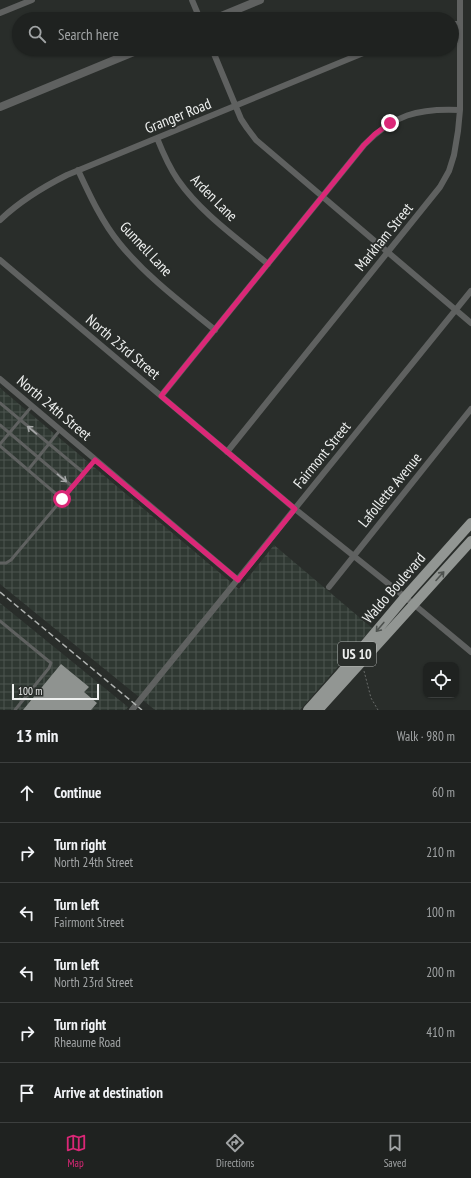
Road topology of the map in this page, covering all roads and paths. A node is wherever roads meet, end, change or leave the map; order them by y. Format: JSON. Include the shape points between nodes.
{"nodes":[{"id":1,"x":32,"y":0,"type":"edge"},
{"id":2,"x":192,"y":0,"type":"edge"},
{"id":3,"x":260,"y":0,"type":"edge"},
{"id":4,"x":460,"y":0,"type":"edge"},
{"id":5,"x":197,"y":12,"type":"edge"},
{"id":6,"x":231,"y":12,"type":"edge"},
{"id":7,"x":0,"y":13,"type":"edge"},
{"id":8,"x":460,"y":24,"type":"joint"},
{"id":9,"x":124,"y":56,"type":"edge"},
{"id":10,"x":215,"y":56,"type":"edge"},
{"id":11,"x":356,"y":56,"type":"edge"},
{"id":12,"x":236,"y":106,"type":"junction"},
{"id":13,"x":0,"y":107,"type":"edge"},
{"id":14,"x":460,"y":110,"type":"junction"},
{"id":15,"x":157,"y":138,"type":"junction"},
{"id":16,"x":78,"y":170,"type":"junction"},
{"id":17,"x":322,"y":196,"type":"junction"},
{"id":18,"x":0,"y":220,"type":"edge"},
{"id":19,"x":389,"y":252,"type":"junction"},
{"id":20,"x":0,"y":260,"type":"edge"},
{"id":21,"x":268,"y":264,"type":"junction"},
{"id":22,"x":471,"y":291,"type":"edge"},
{"id":23,"x":456,"y":310,"type":"junction"},
{"id":24,"x":471,"y":323,"type":"edge"},
{"id":25,"x":215,"y":330,"type":"junction"},
{"id":26,"x":0,"y":379,"type":"edge"},
{"id":27,"x":161,"y":396,"type":"junction"},
{"id":28,"x":0,"y":403,"type":"edge"},
{"id":29,"x":32,"y":406,"type":"junction"},
{"id":30,"x":471,"y":409,"type":"edge"},
{"id":31,"x":20,"y":420,"type":"junction"},
{"id":32,"x":0,"y":425,"type":"edge"},
{"id":33,"x":60,"y":430,"type":"junction"},
{"id":34,"x":9,"y":433,"type":"junction"},
{"id":35,"x":49,"y":444,"type":"junction"},
{"id":36,"x":0,"y":445,"type":"edge"},
{"id":37,"x":227,"y":452,"type":"junction"},
{"id":38,"x":38,"y":458,"type":"junction"},
{"id":39,"x":95,"y":460,"type":"junction"},
{"id":40,"x":28,"y":470,"type":"junction"},
{"id":41,"x":84,"y":473,"type":"junction"},
{"id":42,"x":73,"y":487,"type":"junction"},
{"id":43,"x":62,"y":499,"type":"junction"},
{"id":44,"x":295,"y":509,"type":"junction"},
{"id":45,"x":471,"y":523,"type":"edge"},
{"id":46,"x":471,"y":541,"type":"edge"},
{"id":47,"x":353,"y":556,"type":"junction"},
{"id":48,"x":0,"y":563,"type":"edge"},
{"id":49,"x":238,"y":580,"type":"junction"},
{"id":50,"x":329,"y":587,"type":"dead end"},
{"id":51,"x":404,"y":597,"type":"junction"},
{"id":52,"x":414,"y":605,"type":"junction"},
{"id":53,"x":0,"y":621,"type":"edge"},
{"id":54,"x":471,"y":652,"type":"edge"},
{"id":55,"x":363,"y":668,"type":"dead end"},
{"id":56,"x":15,"y":710,"type":"edge"},
{"id":57,"x":132,"y":710,"type":"edge"},
{"id":58,"x":308,"y":710,"type":"edge"},
{"id":59,"x":318,"y":710,"type":"edge"},
{"id":60,"x":378,"y":710,"type":"edge"}],
"edges":[{"from":1,"to":7,"type":"street"},
{"from":2,"to":5,"type":"street"},
{"from":3,"to":6,"type":"street"},
{"from":4,"to":8,"type":"street","name":"Markham Street"},
{"from":8,"to":14,"type":"street","name":"Markham Street"},
{"from":9,"to":13,"type":"street"},
{"from":10,"to":12,"type":"street"},
{"from":11,"to":12,"type":"street","name":"Granger Road"},
{"from":12,"to":15,"type":"street","name":"Granger Road"},
{"from":12,"to":17,"type":"street","via":[[256,140]]},
{"from":14,"to":17,"type":"street","via":[[416,112],[390,123],[364,145]]},
{"from":14,"to":19,"type":"street","name":"Markham Street","via":[[454,155],[449,171],[440,187]]},
{"from":15,"to":16,"type":"street","name":"Granger Road"},
{"from":15,"to":21,"type":"street","name":"Arden Lane","via":[[174,173],[190,195]]},
{"from":16,"to":18,"type":"street","name":"Granger Road","via":[[21,201]]},
{"from":16,"to":25,"type":"street","name":"Gunnell Lane","via":[[98,212],[120,244],[151,276]]},
{"from":17,"to":19,"type":"street"},
{"from":17,"to":21,"type":"street"},
{"from":19,"to":23,"type":"street"},
{"from":19,"to":37,"type":"street","name":"Markham Street"},
{"from":20,"to":27,"type":"street","name":"North 23rd Street"},
{"from":21,"to":25,"type":"street"},
{"from":22,"to":23,"type":"street","name":"Fairmont Street"},
{"from":23,"to":24,"type":"street"},
{"from":23,"to":44,"type":"street","name":"Fairmont Street"},
{"from":25,"to":27,"type":"street"},
{"from":26,"to":29,"type":"street","name":"North 24th Street"},
{"from":27,"to":37,"type":"street","name":"North 23rd Street"},
{"from":28,"to":31,"type":"lane"},
{"from":29,"to":31,"type":"lane"},
{"from":29,"to":33,"type":"street","name":"North 24th Street"},
{"from":30,"to":47,"type":"street","name":"Lafollette Avenue"},
{"from":31,"to":34,"type":"lane"},
{"from":35,"to":31,"type":"lane","one_way":true},
{"from":32,"to":34,"type":"lane"},
{"from":33,"to":35,"type":"lane"},
{"from":33,"to":39,"type":"street","name":"North 24th Street"},
{"from":34,"to":36,"type":"lane"},
{"from":34,"to":38,"type":"lane"},
{"from":35,"to":38,"type":"lane"},
{"from":35,"to":41,"type":"lane"},
{"from":36,"to":40,"type":"lane"},
{"from":37,"to":44,"type":"street","name":"North 23rd Street"},
{"from":38,"to":40,"type":"lane"},
{"from":38,"to":42,"type":"lane","one_way":true},
{"from":39,"to":41,"type":"lane"},
{"from":39,"to":49,"type":"street","name":"North 24th Street"},
{"from":40,"to":43,"type":"lane"},
{"from":41,"to":42,"type":"lane"},
{"from":42,"to":43,"type":"lane"},
{"from":43,"to":48,"type":"lane","via":[[11,560]]},
{"from":44,"to":47,"type":"street","name":"North 23rd Street"},
{"from":44,"to":49,"type":"street","name":"Fairmont Street"},
{"from":45,"to":51,"type":"main road","name":"Waldo Boulevard","number":"US 10"},
{"from":52,"to":46,"type":"main road","name":"Waldo Boulevard","number":"US 10","one_way":true},
{"from":47,"to":50,"type":"street","name":"Lafollette Avenue"},
{"from":47,"to":51,"type":"street","name":"North 23rd Street"},
{"from":49,"to":57,"type":"street","name":"Fairmont Street"},
{"from":51,"to":52,"type":"street","name":"North 23rd Street"},
{"from":51,"to":58,"type":"main road","name":"Waldo Boulevard","number":"US 10","one_way":true},
{"from":52,"to":54,"type":"street","name":"North 23rd Street"},
{"from":52,"to":59,"type":"main road","name":"Waldo Boulevard","number":"US 10"},
{"from":53,"to":56,"type":"lane","via":[[50,663],[49,668]]},
{"from":55,"to":60,"type":"path","via":[[371,698]]}]}
